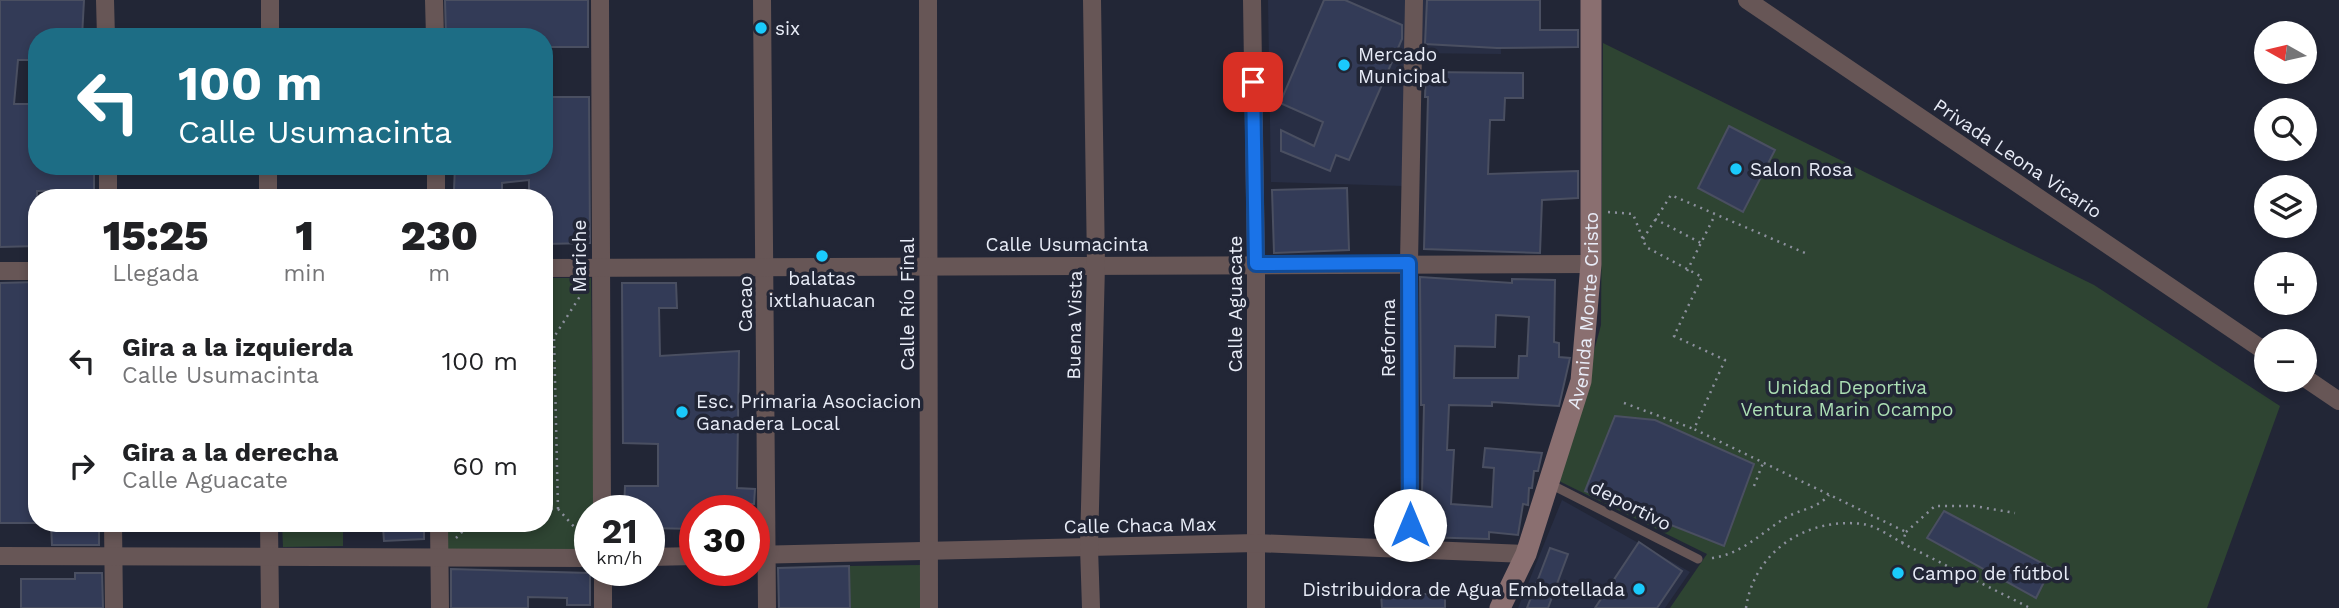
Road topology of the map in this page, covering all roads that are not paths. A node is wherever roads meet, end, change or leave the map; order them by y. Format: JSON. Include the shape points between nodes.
{"nodes":[{"id":1,"x":105,"y":0,"type":"edge"},
{"id":2,"x":270,"y":0,"type":"edge"},
{"id":3,"x":434,"y":0,"type":"edge"},
{"id":4,"x":600,"y":0,"type":"edge"},
{"id":5,"x":762,"y":0,"type":"edge"},
{"id":6,"x":928,"y":0,"type":"edge"},
{"id":7,"x":1092,"y":0,"type":"edge"},
{"id":8,"x":1252,"y":0,"type":"edge"},
{"id":9,"x":1414,"y":0,"type":"edge"},
{"id":10,"x":1591,"y":0,"type":"edge"},
{"id":11,"x":1747,"y":0,"type":"edge"},
{"id":12,"x":106,"y":28,"type":"edge"},
{"id":13,"x":270,"y":28,"type":"edge"},
{"id":14,"x":435,"y":28,"type":"edge"},
{"id":15,"x":1409,"y":263,"type":"junction"},
{"id":16,"x":1256,"y":264,"type":"junction"},
{"id":17,"x":1591,"y":264,"type":"junction"},
{"id":18,"x":1096,"y":265,"type":"junction"},
{"id":19,"x":928,"y":266,"type":"junction"},
{"id":20,"x":766,"y":267,"type":"junction"},
{"id":21,"x":553,"y":268,"type":"edge"},
{"id":22,"x":600,"y":268,"type":"junction"},
{"id":23,"x":0,"y":271,"type":"edge"},
{"id":24,"x":28,"y":271,"type":"edge"},
{"id":25,"x":2254,"y":344,"type":"edge"},
{"id":26,"x":2317,"y":386,"type":"edge"},
{"id":27,"x":2339,"y":401,"type":"edge"},
{"id":28,"x":1549,"y":483,"type":"junction"},
{"id":29,"x":602,"y":495,"type":"edge"},
{"id":30,"x":761,"y":495,"type":"edge"},
{"id":31,"x":113,"y":532,"type":"edge"},
{"id":32,"x":269,"y":532,"type":"edge"},
{"id":33,"x":439,"y":532,"type":"edge"},
{"id":34,"x":1256,"y":543,"type":"junction"},
{"id":35,"x":1089,"y":547,"type":"junction"},
{"id":36,"x":929,"y":551,"type":"junction"},
{"id":37,"x":1410,"y":551,"type":"junction"},
{"id":38,"x":1526,"y":554,"type":"junction"},
{"id":39,"x":113,"y":555,"type":"junction"},
{"id":40,"x":770,"y":555,"type":"edge"},
{"id":41,"x":0,"y":556,"type":"edge"},
{"id":42,"x":270,"y":556,"type":"junction"},
{"id":43,"x":439,"y":556,"type":"junction"},
{"id":44,"x":574,"y":558,"type":"edge"},
{"id":45,"x":1698,"y":559,"type":"road end"},
{"id":46,"x":603,"y":586,"type":"edge"},
{"id":47,"x":764,"y":586,"type":"edge"},
{"id":48,"x":114,"y":608,"type":"edge"},
{"id":49,"x":270,"y":608,"type":"edge"},
{"id":50,"x":440,"y":608,"type":"edge"},
{"id":51,"x":603,"y":608,"type":"edge"},
{"id":52,"x":767,"y":608,"type":"edge"},
{"id":53,"x":929,"y":608,"type":"edge"},
{"id":54,"x":1091,"y":608,"type":"edge"},
{"id":55,"x":1256,"y":608,"type":"edge"},
{"id":56,"x":1500,"y":608,"type":"edge"}],
"edges":[{"from":1,"to":12,"type":"street"},
{"from":2,"to":13,"type":"street"},
{"from":3,"to":14,"type":"street"},
{"from":4,"to":22,"type":"street","name":"Mariche"},
{"from":5,"to":20,"type":"street","name":"Cacao"},
{"from":6,"to":19,"type":"street","name":"Calle Río Final"},
{"from":7,"to":18,"type":"street","name":"Buena Vista"},
{"from":8,"to":16,"type":"street","name":"Calle Aguacate"},
{"from":9,"to":15,"type":"street","name":"Reforma"},
{"from":10,"to":17,"type":"main road","name":"Avenida Monte Cristo"},
{"from":11,"to":25,"type":"street","name":"Privada Leona Vicario"},
{"from":15,"to":16,"type":"street","name":"Calle Usumacinta"},
{"from":15,"to":17,"type":"street","name":"Calle Usumacinta"},
{"from":15,"to":37,"type":"street","name":"Reforma"},
{"from":16,"to":18,"type":"street","name":"Calle Usumacinta"},
{"from":16,"to":34,"type":"street","name":"Calle Aguacate"},
{"from":17,"to":28,"type":"main road","name":"Avenida Monte Cristo","via":[[1581,381]]},
{"from":18,"to":19,"type":"street","name":"Calle Usumacinta"},
{"from":18,"to":35,"type":"street","name":"Buena Vista"},
{"from":19,"to":20,"type":"street","name":"Calle Usumacinta"},
{"from":19,"to":36,"type":"street","name":"Calle Río Final"},
{"from":20,"to":22,"type":"street","name":"Calle Usumacinta"},
{"from":20,"to":30,"type":"street","name":"Cacao"},
{"from":21,"to":22,"type":"street","name":"Calle Usumacinta"},
{"from":22,"to":29,"type":"street","name":"Mariche"},
{"from":23,"to":24,"type":"street"},
{"from":26,"to":27,"type":"street"},
{"from":28,"to":38,"type":"main road","name":"Avenida Monte Cristo"},
{"from":28,"to":45,"type":"lane","name":"deportivo"},
{"from":31,"to":39,"type":"street"},
{"from":32,"to":42,"type":"street"},
{"from":33,"to":43,"type":"street"},
{"from":34,"to":35,"type":"street","name":"Calle Chaca Max"},
{"from":34,"to":37,"type":"street","name":"Calle Chaca Max"},
{"from":34,"to":55,"type":"street","name":"Calle Aguacate"},
{"from":35,"to":36,"type":"street","name":"Calle Chaca Max"},
{"from":35,"to":54,"type":"street","name":"Buena Vista"},
{"from":36,"to":40,"type":"street","name":"Calle Chaca Max"},
{"from":36,"to":53,"type":"street","name":"Calle Río Final"},
{"from":37,"to":38,"type":"street","name":"Calle Chaca Max"},
{"from":38,"to":56,"type":"main road","name":"Avenida Monte Cristo"},
{"from":39,"to":41,"type":"street"},
{"from":39,"to":42,"type":"street"},
{"from":39,"to":48,"type":"street"},
{"from":42,"to":43,"type":"street"},
{"from":42,"to":49,"type":"street"},
{"from":43,"to":44,"type":"street"},
{"from":43,"to":50,"type":"street"},
{"from":46,"to":51,"type":"street"},
{"from":47,"to":52,"type":"street","name":"Cacao"}]}
